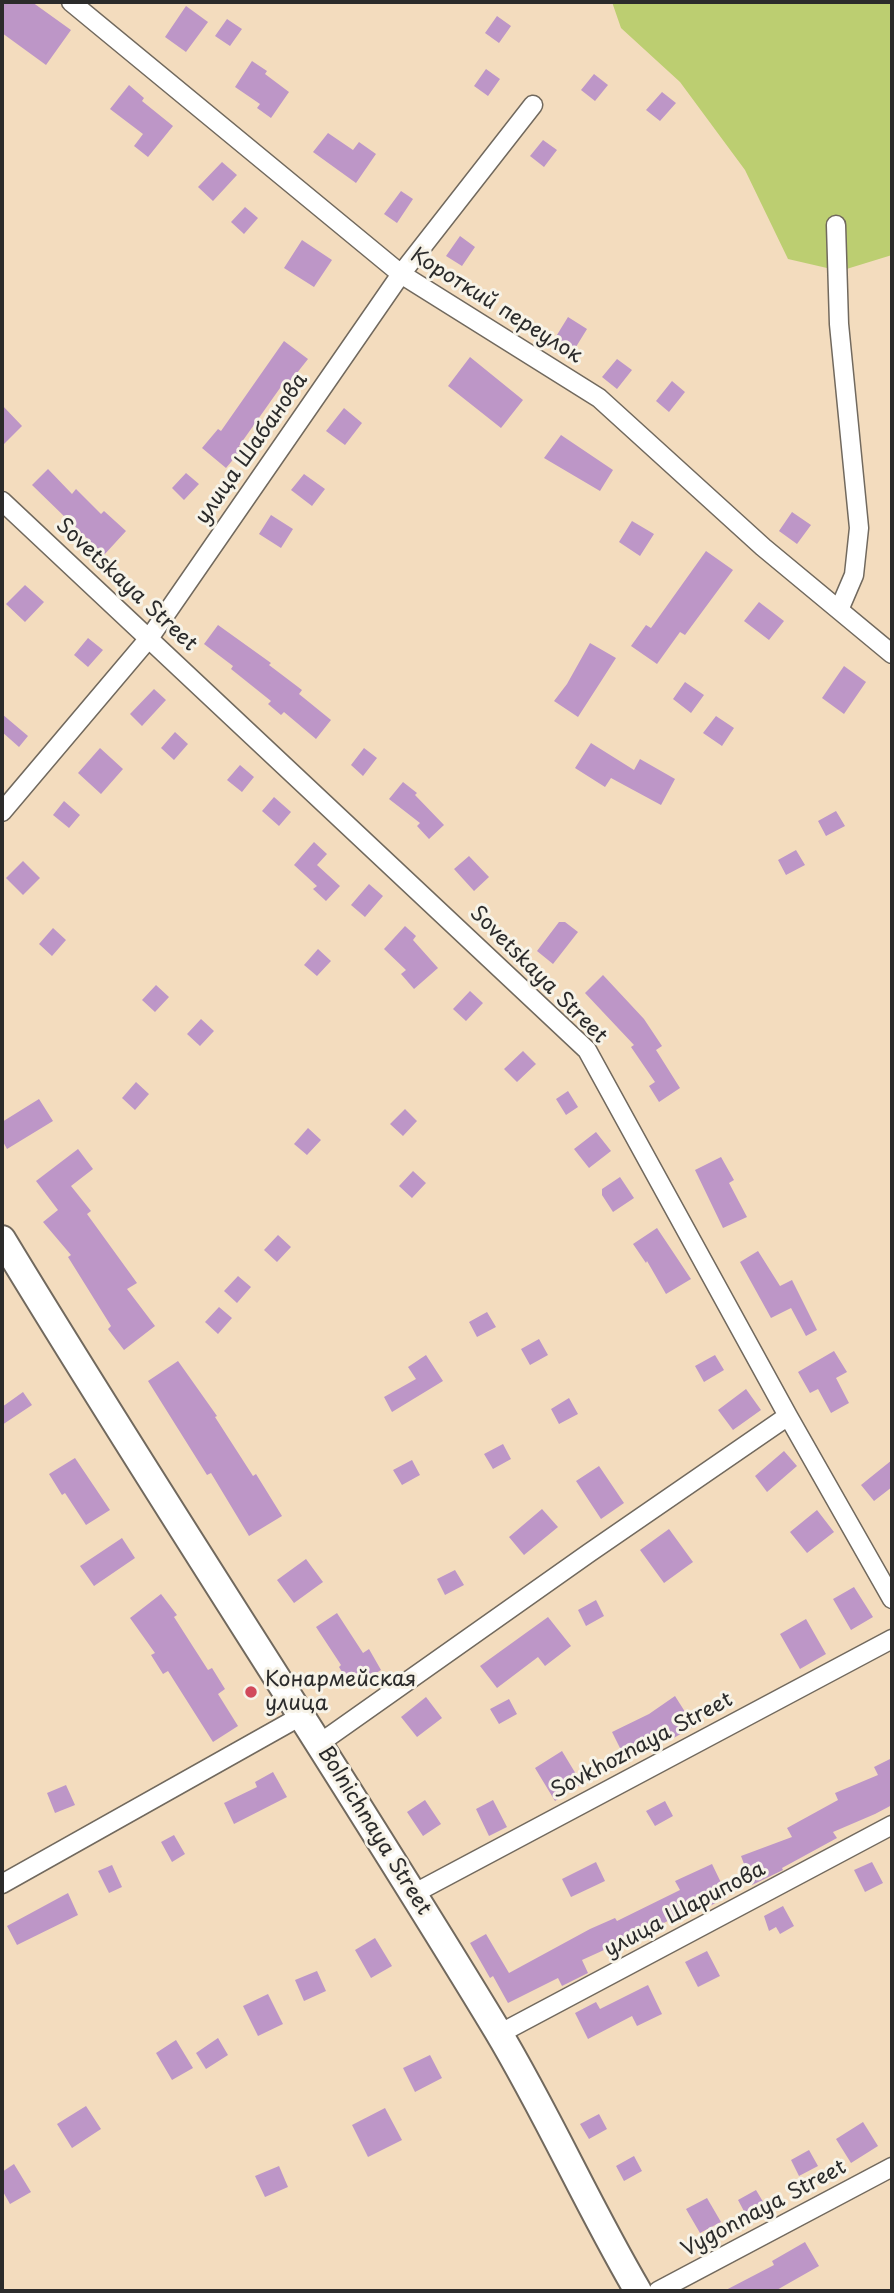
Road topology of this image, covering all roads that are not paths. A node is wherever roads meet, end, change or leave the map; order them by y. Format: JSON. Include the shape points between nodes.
{"nodes":[{"id":1,"x":71,"y":2,"type":"edge"},
{"id":2,"x":533,"y":105,"type":"dead end"},
{"id":3,"x":836,"y":225,"type":"dead end"},
{"id":4,"x":401,"y":274,"type":"junction"},
{"id":5,"x":2,"y":501,"type":"edge"},
{"id":6,"x":839,"y":610,"type":"junction"},
{"id":7,"x":149,"y":637,"type":"junction"},
{"id":8,"x":892,"y":654,"type":"edge"},
{"id":9,"x":2,"y":812,"type":"edge"},
{"id":10,"x":2,"y":1239,"type":"edge"},
{"id":11,"x":788,"y":1416,"type":"junction"},
{"id":12,"x":892,"y":1599,"type":"edge"},
{"id":13,"x":892,"y":1639,"type":"edge"},
{"id":14,"x":302,"y":1716,"type":"junction"},
{"id":15,"x":320,"y":1743,"type":"junction"},
{"id":16,"x":892,"y":1825,"type":"edge"},
{"id":17,"x":2,"y":1884,"type":"edge"},
{"id":18,"x":413,"y":1894,"type":"junction"},
{"id":19,"x":499,"y":2034,"type":"junction"},
{"id":20,"x":892,"y":2167,"type":"edge"},
{"id":21,"x":638,"y":2291,"type":"edge"},
{"id":22,"x":658,"y":2291,"type":"edge"}],
"edges":[{"from":1,"to":4,"type":"street","name":"Короткий переулок"},
{"from":2,"to":4,"type":"street","name":"улица Шабанова"},
{"from":3,"to":6,"type":"street","via":[[839,324],[859,528],[853,575]]},
{"from":4,"to":6,"type":"street","name":"Короткий переулок","via":[[599,398]]},
{"from":4,"to":7,"type":"street","name":"улица Шабанова"},
{"from":5,"to":7,"type":"street","name":"Sovetskaya Street"},
{"from":6,"to":8,"type":"street","name":"Короткий переулок"},
{"from":7,"to":9,"type":"street","name":"улица Шабанова"},
{"from":7,"to":11,"type":"street","name":"Sovetskaya Street","via":[[587,1050]]},
{"from":10,"to":14,"type":"street","name":"Bolnichnaya Street"},
{"from":11,"to":12,"type":"street","name":"Sovetskaya Street"},
{"from":11,"to":15,"type":"street"},
{"from":13,"to":18,"type":"street","name":"Sovkhoznaya Street"},
{"from":14,"to":15,"type":"street","name":"Bolnichnaya Street"},
{"from":14,"to":17,"type":"street"},
{"from":15,"to":18,"type":"street","name":"Bolnichnaya Street"},
{"from":16,"to":19,"type":"street","name":"улица Шарипова"},
{"from":18,"to":19,"type":"street","name":"Bolnichnaya Street"},
{"from":19,"to":21,"type":"street","name":"Bolnichnaya Street"},
{"from":20,"to":22,"type":"street","name":"Vygonnaya Street"}]}
